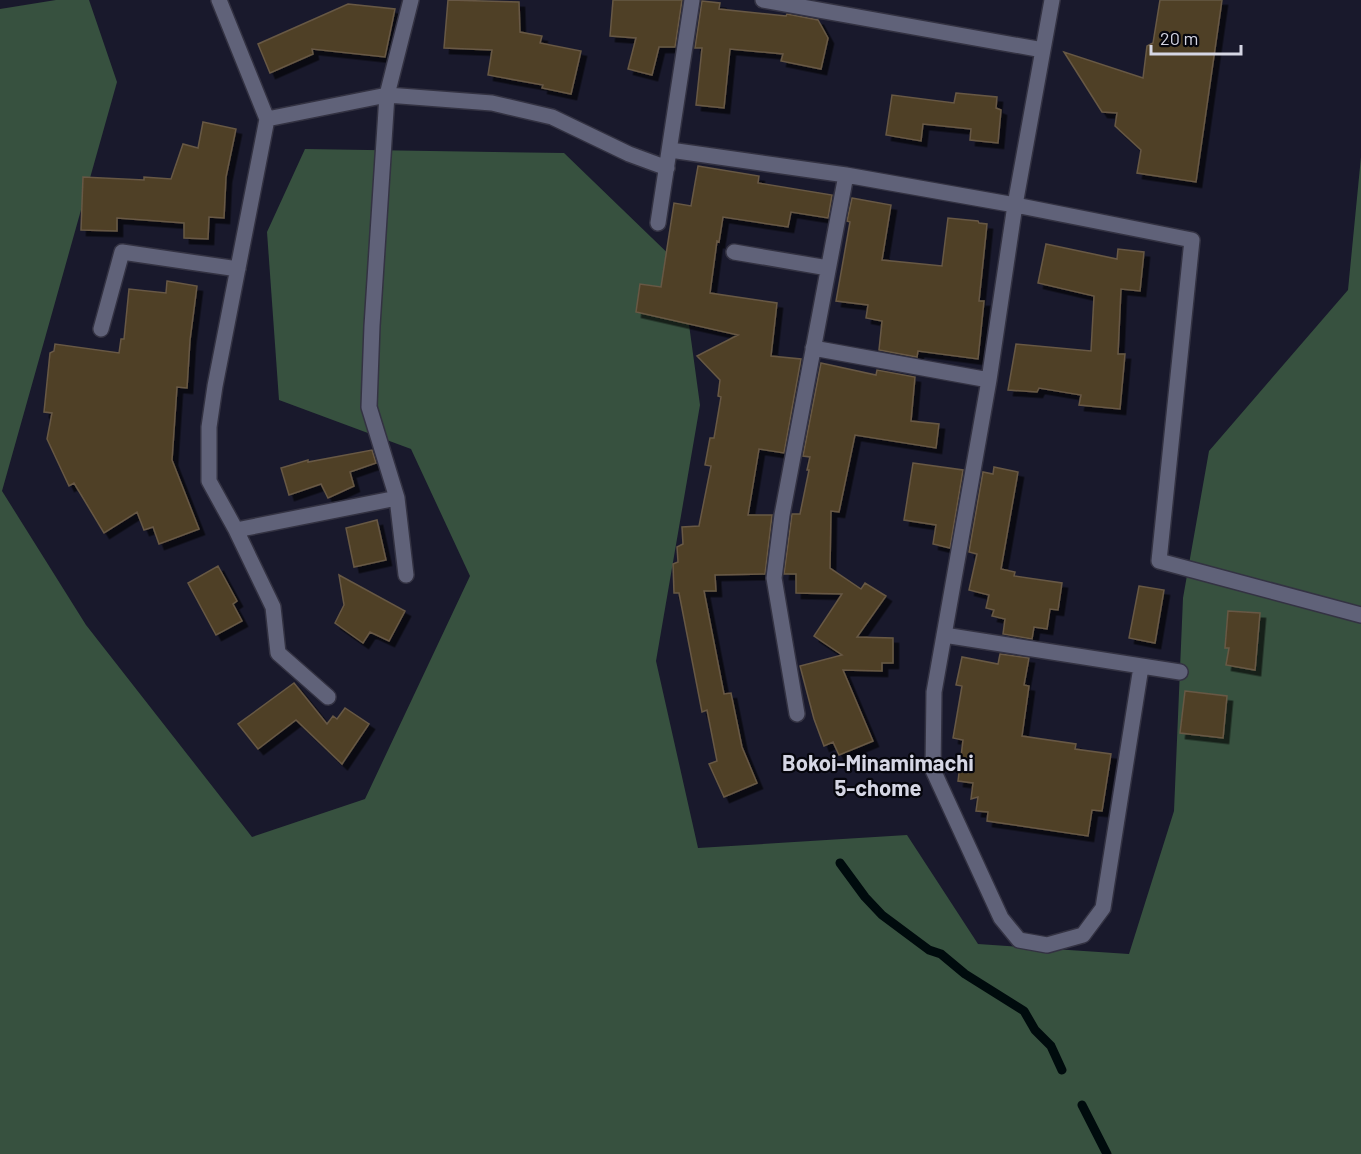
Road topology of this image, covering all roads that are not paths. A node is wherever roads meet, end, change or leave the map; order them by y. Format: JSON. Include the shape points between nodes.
{"nodes":[{"id":1,"x":219,"y":0,"type":"edge"},
{"id":2,"x":411,"y":0,"type":"edge"},
{"id":3,"x":692,"y":0,"type":"edge"},
{"id":4,"x":763,"y":0,"type":"edge"},
{"id":5,"x":1052,"y":0,"type":"edge"},
{"id":6,"x":1043,"y":50,"type":"junction"},
{"id":7,"x":387,"y":95,"type":"junction"},
{"id":8,"x":267,"y":119,"type":"junction"},
{"id":9,"x":670,"y":150,"type":"junction"},
{"id":10,"x":667,"y":168,"type":"junction"},
{"id":11,"x":846,"y":175,"type":"junction"},
{"id":12,"x":1015,"y":205,"type":"junction"},
{"id":13,"x":658,"y":223,"type":"dead end"},
{"id":14,"x":734,"y":252,"type":"dead end"},
{"id":15,"x":828,"y":268,"type":"junction"},
{"id":16,"x":238,"y":269,"type":"junction"},
{"id":17,"x":101,"y":329,"type":"dead end"},
{"id":18,"x":813,"y":348,"type":"junction"},
{"id":19,"x":989,"y":380,"type":"junction"},
{"id":20,"x":397,"y":498,"type":"junction"},
{"id":21,"x":236,"y":530,"type":"junction"},
{"id":22,"x":406,"y":575,"type":"dead end"},
{"id":23,"x":1361,"y":615,"type":"edge"},
{"id":24,"x":944,"y":635,"type":"junction"},
{"id":25,"x":1141,"y":667,"type":"junction"},
{"id":26,"x":1180,"y":672,"type":"dead end"},
{"id":27,"x":328,"y":697,"type":"dead end"},
{"id":28,"x":797,"y":714,"type":"dead end"}],
"edges":[{"from":1,"to":8,"type":"street"},
{"from":2,"to":7,"type":"street"},
{"from":3,"to":9,"type":"street"},
{"from":4,"to":6,"type":"street"},
{"from":5,"to":6,"type":"street"},
{"from":6,"to":12,"type":"street"},
{"from":7,"to":8,"type":"street"},
{"from":7,"to":10,"type":"street","via":[[492,103],[552,117]]},
{"from":7,"to":20,"type":"street","via":[[369,407]]},
{"from":8,"to":16,"type":"street"},
{"from":9,"to":10,"type":"street"},
{"from":9,"to":11,"type":"street"},
{"from":10,"to":13,"type":"street"},
{"from":11,"to":12,"type":"street"},
{"from":11,"to":15,"type":"street"},
{"from":12,"to":19,"type":"street"},
{"from":12,"to":23,"type":"street","via":[[1192,240],[1159,561]]},
{"from":14,"to":15,"type":"street"},
{"from":15,"to":18,"type":"street"},
{"from":16,"to":17,"type":"street","via":[[122,252]]},
{"from":16,"to":21,"type":"street","via":[[208,428],[209,481]]},
{"from":18,"to":19,"type":"street"},
{"from":18,"to":28,"type":"street","via":[[774,578]]},
{"from":19,"to":24,"type":"street"},
{"from":20,"to":21,"type":"street"},
{"from":20,"to":22,"type":"street"},
{"from":21,"to":27,"type":"street","via":[[273,607],[278,653]]},
{"from":24,"to":25,"type":"street"},
{"from":24,"to":25,"type":"street","via":[[934,692],[933,770],[1001,918],[1019,940],[1047,945],[1083,935],[1103,908]]},
{"from":25,"to":26,"type":"street"}]}
